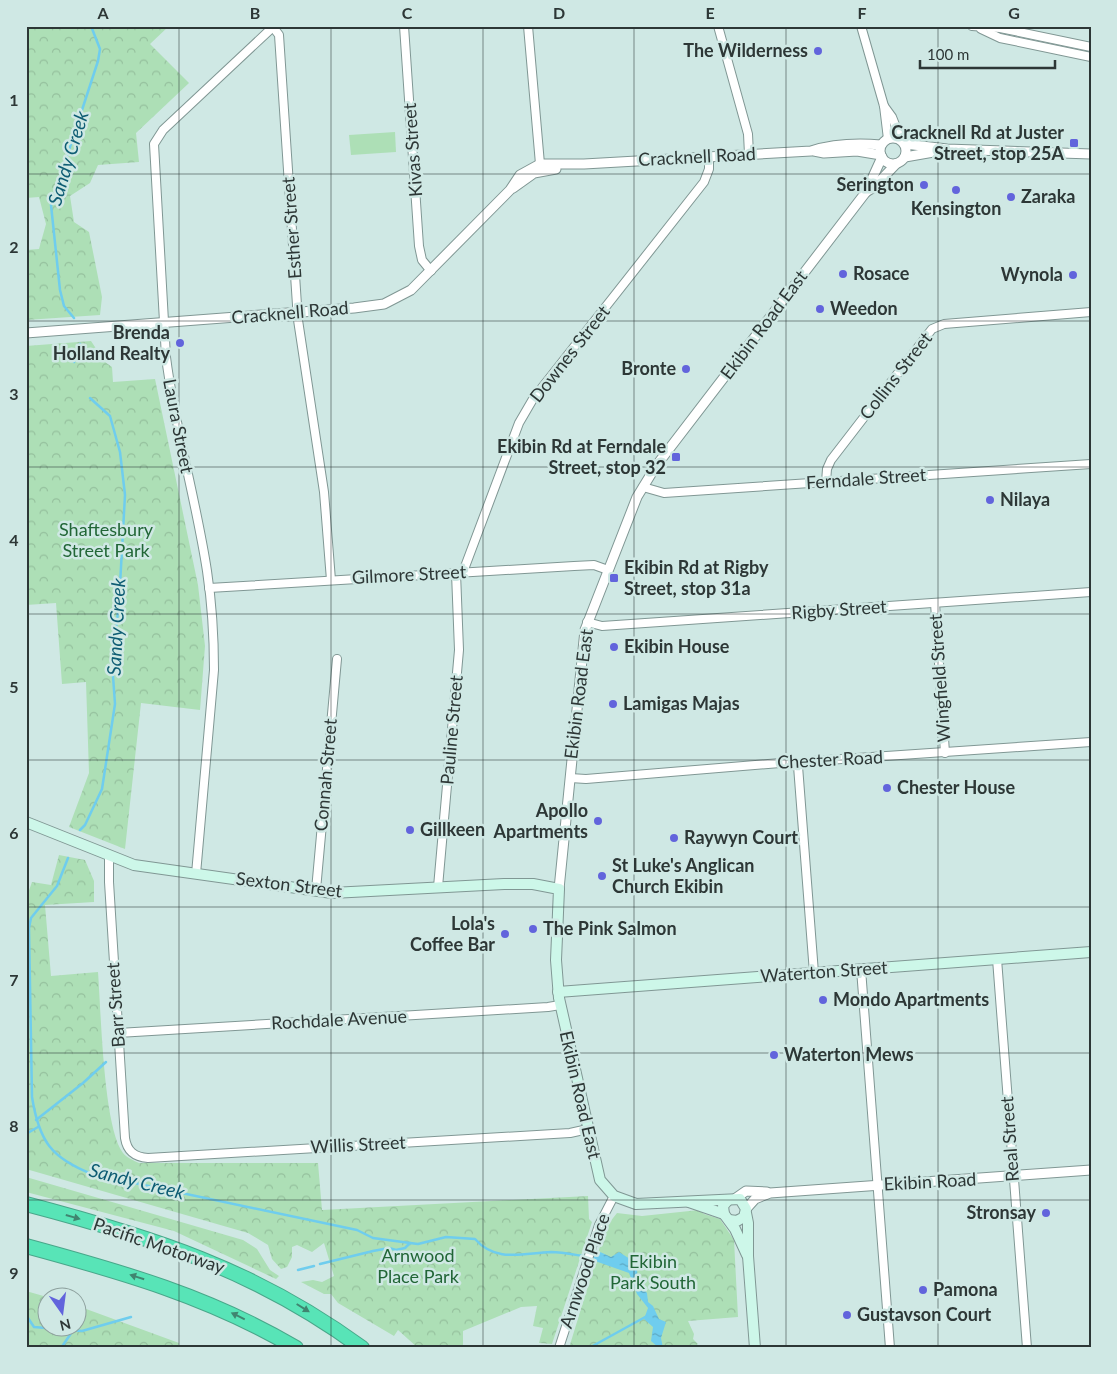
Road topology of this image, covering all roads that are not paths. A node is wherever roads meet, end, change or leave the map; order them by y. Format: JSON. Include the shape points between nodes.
{"nodes":[{"id":1,"x":274,"y":26,"type":"edge"},
{"id":2,"x":404,"y":26,"type":"edge"},
{"id":3,"x":528,"y":26,"type":"edge"},
{"id":4,"x":718,"y":26,"type":"edge"},
{"id":5,"x":861,"y":26,"type":"edge"},
{"id":6,"x":975,"y":27,"type":"edge"},
{"id":7,"x":1091,"y":48,"type":"edge"},
{"id":8,"x":1091,"y":57,"type":"edge"},
{"id":9,"x":884,"y":106,"type":"junction"},
{"id":10,"x":903,"y":142,"type":"junction"},
{"id":11,"x":883,"y":149,"type":"junction"},
{"id":12,"x":947,"y":149,"type":"junction"},
{"id":13,"x":749,"y":154,"type":"junction"},
{"id":14,"x":1091,"y":154,"type":"edge"},
{"id":15,"x":709,"y":157,"type":"junction"},
{"id":16,"x":905,"y":157,"type":"junction"},
{"id":17,"x":540,"y":164,"type":"junction"},
{"id":18,"x":584,"y":164,"type":"junction"},
{"id":19,"x":896,"y":164,"type":"junction"},
{"id":20,"x":510,"y":190,"type":"junction"},
{"id":21,"x":866,"y":192,"type":"junction"},
{"id":22,"x":431,"y":271,"type":"junction"},
{"id":23,"x":1091,"y":312,"type":"edge"},
{"id":24,"x":298,"y":313,"type":"junction"},
{"id":25,"x":163,"y":323,"type":"junction"},
{"id":26,"x":26,"y":334,"type":"edge"},
{"id":27,"x":1091,"y":464,"type":"edge"},
{"id":28,"x":826,"y":482,"type":"junction"},
{"id":29,"x":643,"y":487,"type":"junction"},
{"id":30,"x":608,"y":570,"type":"junction"},
{"id":31,"x":459,"y":572,"type":"junction"},
{"id":32,"x":331,"y":580,"type":"junction"},
{"id":33,"x":210,"y":588,"type":"junction"},
{"id":34,"x":1091,"y":592,"type":"edge"},
{"id":35,"x":934,"y":603,"type":"junction"},
{"id":36,"x":587,"y":622,"type":"junction"},
{"id":37,"x":337,"y":659,"type":"dead end"},
{"id":38,"x":1091,"y":742,"type":"edge"},
{"id":39,"x":945,"y":753,"type":"junction"},
{"id":40,"x":798,"y":766,"type":"junction"},
{"id":41,"x":570,"y":778,"type":"junction"},
{"id":42,"x":26,"y":822,"type":"edge"},
{"id":43,"x":109,"y":857,"type":"junction"},
{"id":44,"x":196,"y":874,"type":"junction"},
{"id":45,"x":438,"y":887,"type":"junction"},
{"id":46,"x":559,"y":889,"type":"junction"},
{"id":47,"x":316,"y":890,"type":"junction"},
{"id":48,"x":1091,"y":952,"type":"edge"},
{"id":49,"x":997,"y":959,"type":"junction"},
{"id":50,"x":861,"y":969,"type":"junction"},
{"id":51,"x":814,"y":973,"type":"junction"},
{"id":52,"x":558,"y":992,"type":"junction"},
{"id":53,"x":560,"y":1005,"type":"junction"},
{"id":54,"x":118,"y":1033,"type":"junction"},
{"id":55,"x":588,"y":1129,"type":"junction"},
{"id":56,"x":130,"y":1152,"type":"joint"},
{"id":57,"x":1091,"y":1170,"type":"edge"},
{"id":58,"x":1013,"y":1177,"type":"junction"},
{"id":59,"x":878,"y":1184,"type":"junction"},
{"id":60,"x":770,"y":1193,"type":"junction"},
{"id":61,"x":614,"y":1196,"type":"junction"},
{"id":62,"x":732,"y":1199,"type":"junction"},
{"id":63,"x":687,"y":1202,"type":"junction"},
{"id":64,"x":26,"y":1204,"type":"edge"},
{"id":65,"x":746,"y":1211,"type":"junction"},
{"id":66,"x":726,"y":1217,"type":"junction"},
{"id":67,"x":26,"y":1246,"type":"edge"},
{"id":68,"x":748,"y":1256,"type":"junction"},
{"id":69,"x":296,"y":1348,"type":"edge"},
{"id":70,"x":362,"y":1348,"type":"edge"},
{"id":71,"x":558,"y":1348,"type":"edge"},
{"id":72,"x":754,"y":1348,"type":"edge"},
{"id":73,"x":890,"y":1348,"type":"edge"},
{"id":74,"x":1027,"y":1348,"type":"edge"}],
"edges":[{"from":1,"to":24,"type":"street","name":"Esther Street","via":[[279,35]]},
{"from":1,"to":25,"type":"street","name":"Laura Street","via":[[155,141]]},
{"from":2,"to":22,"type":"street","name":"Kivas Street","via":[[419,246],[422,260]]},
{"from":3,"to":17,"type":"street"},
{"from":4,"to":13,"type":"street","via":[[748,134]]},
{"from":5,"to":9,"type":"street"},
{"from":6,"to":7,"type":"street","via":[[1000,28]]},
{"from":6,"to":8,"type":"street","via":[[1000,38]]},
{"from":9,"to":10,"type":"street"},
{"from":9,"to":11,"type":"street"},
{"from":10,"to":11,"type":"street","name":"Cracknell Road"},
{"from":10,"to":12,"type":"street"},
{"from":10,"to":16,"type":"street"},
{"from":11,"to":13,"type":"street","name":"Cracknell Road"},
{"from":11,"to":19,"type":"street","via":[[888,163]]},
{"from":11,"to":21,"type":"street","name":"Ekibin Road East"},
{"from":12,"to":14,"type":"street"},
{"from":12,"to":16,"type":"street"},
{"from":13,"to":15,"type":"street","name":"Cracknell Road"},
{"from":15,"to":18,"type":"street","name":"Cracknell Road"},
{"from":15,"to":31,"type":"street","name":"Downes Street","via":[[704,182],[533,399],[519,423]]},
{"from":16,"to":19,"type":"street","name":"Ekibin Road East"},
{"from":17,"to":18,"type":"street","name":"Cracknell Road"},
{"from":17,"to":20,"type":"street","name":"Cracknell Road","via":[[520,175]]},
{"from":18,"to":20,"type":"street","name":"Cracknell Road","via":[[539,171]]},
{"from":19,"to":21,"type":"street","name":"Ekibin Road East"},
{"from":20,"to":22,"type":"street","name":"Cracknell Road"},
{"from":21,"to":29,"type":"street","name":"Ekibin Road East"},
{"from":22,"to":24,"type":"street","name":"Cracknell Road","via":[[406,293],[384,304]]},
{"from":23,"to":28,"type":"street","name":"Collins Street","via":[[944,324],[932,330],[831,460]]},
{"from":24,"to":25,"type":"street","name":"Cracknell Road"},
{"from":24,"to":32,"type":"street","name":"Esther Street","via":[[324,492]]},
{"from":25,"to":26,"type":"street","name":"Cracknell Road"},
{"from":25,"to":33,"type":"street","name":"Laura Street","via":[[170,392]]},
{"from":27,"to":28,"type":"street","name":"Ferndale Street"},
{"from":28,"to":29,"type":"street","name":"Ferndale Street","via":[[660,494]]},
{"from":29,"to":30,"type":"street","name":"Ekibin Road East"},
{"from":30,"to":31,"type":"street","name":"Gilmore Street","via":[[594,565]]},
{"from":30,"to":36,"type":"street","name":"Ekibin Road East"},
{"from":31,"to":32,"type":"street","name":"Gilmore Street"},
{"from":31,"to":45,"type":"street","name":"Pauline Street","via":[[459,650]]},
{"from":32,"to":33,"type":"street","name":"Gilmore Street"},
{"from":33,"to":44,"type":"street","name":"Laura Street","via":[[214,670]]},
{"from":34,"to":35,"type":"street","name":"Rigby Street"},
{"from":35,"to":36,"type":"street","name":"Rigby Street","via":[[602,626]]},
{"from":35,"to":39,"type":"street","name":"Wingfield Street"},
{"from":36,"to":41,"type":"street","name":"Ekibin Road East"},
{"from":37,"to":47,"type":"street","name":"Connah Street"},
{"from":38,"to":39,"type":"street","name":"Chester Road"},
{"from":39,"to":40,"type":"street","name":"Chester Road","via":[[813,761]]},
{"from":40,"to":41,"type":"street","name":"Chester Road","via":[[780,763]]},
{"from":40,"to":51,"type":"street"},
{"from":41,"to":46,"type":"street","name":"Ekibin Road East"},
{"from":42,"to":43,"type":"main road","name":"Sexton Street"},
{"from":43,"to":44,"type":"main road","name":"Sexton Street","via":[[134,865]]},
{"from":43,"to":54,"type":"street","name":"Barr Street"},
{"from":44,"to":47,"type":"main road","name":"Sexton Street"},
{"from":45,"to":46,"type":"main road","name":"Sexton Street","via":[[524,884]]},
{"from":45,"to":47,"type":"main road","name":"Sexton Street","via":[[338,893]]},
{"from":46,"to":52,"type":"main road","name":"Ekibin Road East"},
{"from":48,"to":49,"type":"main road","name":"Waterton Street"},
{"from":49,"to":50,"type":"main road","name":"Waterton Street"},
{"from":49,"to":58,"type":"street","name":"Real Street"},
{"from":50,"to":51,"type":"main road","name":"Waterton Street"},
{"from":50,"to":59,"type":"street"},
{"from":51,"to":52,"type":"main road","name":"Waterton Street"},
{"from":52,"to":53,"type":"main road","name":"Ekibin Road East"},
{"from":53,"to":54,"type":"street","name":"Rochdale Avenue"},
{"from":53,"to":55,"type":"main road","name":"Ekibin Road East"},
{"from":54,"to":56,"type":"street","name":"Barr Street","via":[[125,1138]]},
{"from":55,"to":56,"type":"street","name":"Willis Street","via":[[570,1133],[148,1158]]},
{"from":55,"to":61,"type":"main road","name":"Ekibin Road East","via":[[599,1176]]},
{"from":57,"to":58,"type":"street","name":"Ekibin Road"},
{"from":58,"to":59,"type":"street","name":"Ekibin Road"},
{"from":58,"to":74,"type":"street","name":"Real Street"},
{"from":59,"to":60,"type":"street","name":"Ekibin Road"},
{"from":59,"to":73,"type":"street"},
{"from":60,"to":62,"type":"street","name":"Ekibin Road","via":[[762,1190],[746,1192]]},
{"from":60,"to":65,"type":"street","name":"Ekibin Road","via":[[755,1199]]},
{"from":61,"to":63,"type":"main road","via":[[636,1204]]},
{"from":61,"to":71,"type":"street","name":"Arnwood Place","via":[[599,1224]]},
{"from":62,"to":63,"type":"main road"},
{"from":62,"to":65,"type":"main road","via":[[744,1202]]},
{"from":62,"to":66,"type":"main road","via":[[723,1206]]},
{"from":63,"to":66,"type":"main road"},
{"from":64,"to":70,"type":"highway","name":"Pacific Motorway","one_way":true,"via":[[158,1242],[213,1262],[292,1302]]},
{"from":65,"to":66,"type":"main road","via":[[737,1222]]},
{"from":65,"to":68,"type":"main road"},
{"from":66,"to":68,"type":"main road","via":[[738,1232]]},
{"from":69,"to":67,"type":"highway","name":"Pacific Motorway","one_way":true,"via":[[248,1321],[183,1292]]},
{"from":68,"to":72,"type":"main road"}]}
